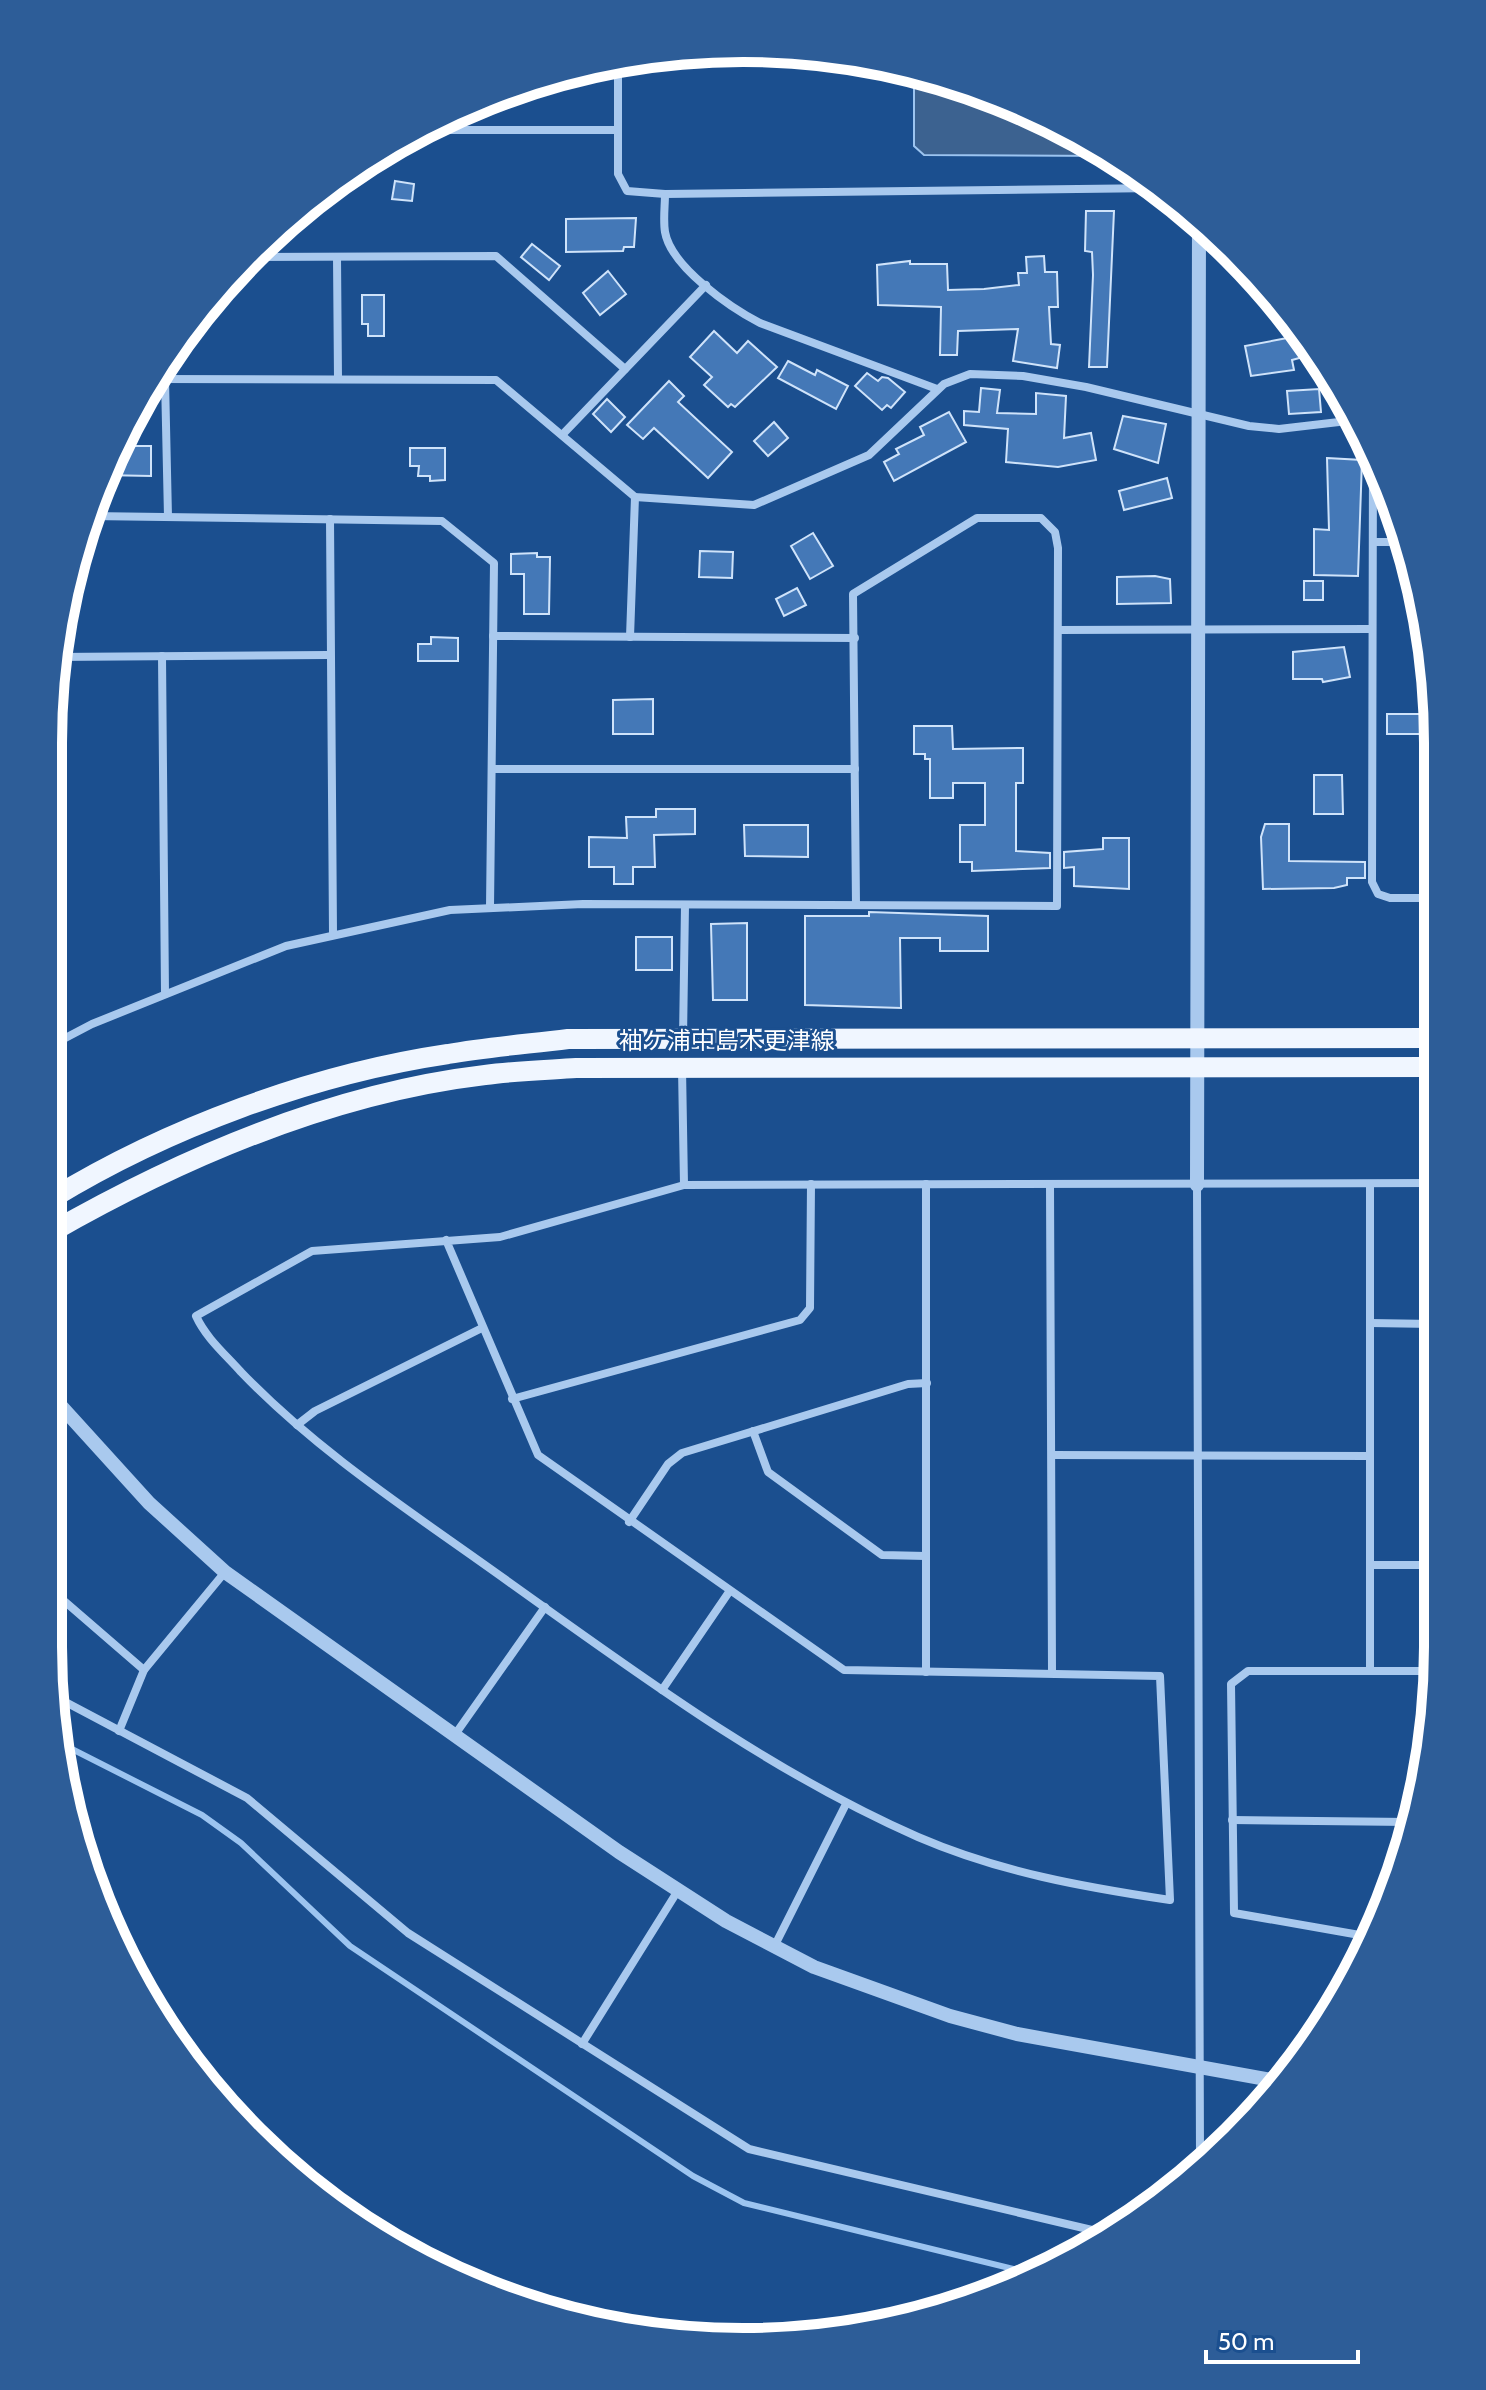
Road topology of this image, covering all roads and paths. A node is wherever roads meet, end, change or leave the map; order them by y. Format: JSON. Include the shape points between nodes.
{"nodes":[{"id":1,"x":618,"y":74,"type":"edge"},
{"id":2,"x":446,"y":130,"type":"edge"},
{"id":3,"x":618,"y":130,"type":"junction"},
{"id":4,"x":1137,"y":188,"type":"edge"},
{"id":5,"x":665,"y":194,"type":"junction"},
{"id":6,"x":1199,"y":237,"type":"edge"},
{"id":7,"x":265,"y":257,"type":"edge"},
{"id":8,"x":337,"y":257,"type":"junction"},
{"id":9,"x":706,"y":285,"type":"junction"},
{"id":10,"x":625,"y":369,"type":"junction"},
{"id":11,"x":168,"y":379,"type":"edge"},
{"id":12,"x":338,"y":379,"type":"junction"},
{"id":13,"x":162,"y":389,"type":"edge"},
{"id":14,"x":937,"y":389,"type":"junction"},
{"id":15,"x":1199,"y":416,"type":"junction"},
{"id":16,"x":1343,"y":422,"type":"edge"},
{"id":17,"x":563,"y":434,"type":"junction"},
{"id":18,"x":1373,"y":485,"type":"edge"},
{"id":19,"x":635,"y":497,"type":"junction"},
{"id":20,"x":101,"y":516,"type":"edge"},
{"id":21,"x":168,"y":517,"type":"junction"},
{"id":22,"x":330,"y":519,"type":"junction"},
{"id":23,"x":1373,"y":542,"type":"junction"},
{"id":24,"x":1393,"y":542,"type":"edge"},
{"id":25,"x":1199,"y":629,"type":"junction"},
{"id":26,"x":1371,"y":629,"type":"junction"},
{"id":27,"x":1058,"y":630,"type":"junction"},
{"id":28,"x":493,"y":636,"type":"junction"},
{"id":29,"x":630,"y":637,"type":"junction"},
{"id":30,"x":855,"y":638,"type":"junction"},
{"id":31,"x":328,"y":655,"type":"junction"},
{"id":32,"x":162,"y":656,"type":"junction"},
{"id":33,"x":68,"y":657,"type":"edge"},
{"id":34,"x":492,"y":769,"type":"junction"},
{"id":35,"x":855,"y":769,"type":"junction"},
{"id":36,"x":1424,"y":898,"type":"edge"},
{"id":37,"x":685,"y":905,"type":"junction"},
{"id":38,"x":856,"y":905,"type":"junction"},
{"id":39,"x":490,"y":907,"type":"junction"},
{"id":40,"x":333,"y":933,"type":"junction"},
{"id":41,"x":165,"y":994,"type":"junction"},
{"id":42,"x":683,"y":1038,"type":"junction"},
{"id":43,"x":1424,"y":1038,"type":"edge"},
{"id":44,"x":1198,"y":1039,"type":"junction"},
{"id":45,"x":62,"y":1040,"type":"edge"},
{"id":46,"x":1198,"y":1066,"type":"junction"},
{"id":47,"x":682,"y":1067,"type":"junction"},
{"id":48,"x":1424,"y":1067,"type":"edge"},
{"id":49,"x":1424,"y":1183,"type":"edge"},
{"id":50,"x":811,"y":1184,"type":"junction"},
{"id":51,"x":926,"y":1184,"type":"junction"},
{"id":52,"x":1370,"y":1184,"type":"junction"},
{"id":53,"x":684,"y":1185,"type":"junction"},
{"id":54,"x":1050,"y":1185,"type":"junction"},
{"id":55,"x":1197,"y":1185,"type":"junction"},
{"id":56,"x":62,"y":1193,"type":"edge"},
{"id":57,"x":62,"y":1226,"type":"edge"},
{"id":58,"x":446,"y":1240,"type":"junction"},
{"id":59,"x":1370,"y":1323,"type":"junction"},
{"id":60,"x":1424,"y":1324,"type":"edge"},
{"id":61,"x":482,"y":1328,"type":"junction"},
{"id":62,"x":927,"y":1383,"type":"junction"},
{"id":63,"x":512,"y":1399,"type":"junction"},
{"id":64,"x":62,"y":1407,"type":"edge"},
{"id":65,"x":297,"y":1425,"type":"junction"},
{"id":66,"x":753,"y":1431,"type":"junction"},
{"id":67,"x":1053,"y":1455,"type":"junction"},
{"id":68,"x":1200,"y":1456,"type":"junction"},
{"id":69,"x":1369,"y":1456,"type":"junction"},
{"id":70,"x":629,"y":1522,"type":"junction"},
{"id":71,"x":926,"y":1556,"type":"junction"},
{"id":72,"x":1370,"y":1565,"type":"junction"},
{"id":73,"x":1424,"y":1565,"type":"edge"},
{"id":74,"x":225,"y":1572,"type":"junction"},
{"id":75,"x":729,"y":1592,"type":"junction"},
{"id":76,"x":62,"y":1599,"type":"edge"},
{"id":77,"x":545,"y":1607,"type":"junction"},
{"id":78,"x":144,"y":1670,"type":"junction"},
{"id":79,"x":1370,"y":1671,"type":"junction"},
{"id":80,"x":1423,"y":1671,"type":"edge"},
{"id":81,"x":926,"y":1672,"type":"junction"},
{"id":82,"x":1052,"y":1672,"type":"junction"},
{"id":83,"x":662,"y":1690,"type":"junction"},
{"id":84,"x":64,"y":1701,"type":"edge"},
{"id":85,"x":119,"y":1731,"type":"junction"},
{"id":86,"x":454,"y":1736,"type":"junction"},
{"id":87,"x":846,"y":1804,"type":"junction"},
{"id":88,"x":1232,"y":1820,"type":"junction"},
{"id":89,"x":1401,"y":1822,"type":"edge"},
{"id":90,"x":677,"y":1892,"type":"junction"},
{"id":91,"x":1360,"y":1935,"type":"edge"},
{"id":92,"x":774,"y":1947,"type":"junction"},
{"id":93,"x":582,"y":2044,"type":"junction"},
{"id":94,"x":1199,"y":2067,"type":"junction"},
{"id":95,"x":1269,"y":2080,"type":"edge"},
{"id":96,"x":1200,"y":2152,"type":"edge"},
{"id":97,"x":1094,"y":2230,"type":"edge"}],
"edges":[{"from":1,"to":3,"type":"street"},
{"from":2,"to":3,"type":"street"},
{"from":3,"to":5,"type":"street","via":[[618,174],[627,191]]},
{"from":4,"to":5,"type":"street"},
{"from":5,"to":9,"type":"street","via":[[665,235]]},
{"from":6,"to":15,"type":"street"},
{"from":7,"to":8,"type":"street"},
{"from":8,"to":10,"type":"street","via":[[496,256]]},
{"from":8,"to":12,"type":"street"},
{"from":9,"to":10,"type":"street"},
{"from":9,"to":14,"type":"street","via":[[760,323]]},
{"from":10,"to":17,"type":"street"},
{"from":11,"to":12,"type":"street"},
{"from":12,"to":17,"type":"street","via":[[496,380]]},
{"from":13,"to":21,"type":"street"},
{"from":14,"to":15,"type":"street","via":[[970,374],[1023,376]]},
{"from":14,"to":19,"type":"street","via":[[869,455],[754,505]]},
{"from":15,"to":16,"type":"street","via":[[1279,429]]},
{"from":15,"to":25,"type":"street"},
{"from":17,"to":19,"type":"street"},
{"from":18,"to":23,"type":"street"},
{"from":19,"to":29,"type":"street"},
{"from":20,"to":21,"type":"street"},
{"from":21,"to":22,"type":"street"},
{"from":22,"to":28,"type":"street","via":[[442,521],[494,563]]},
{"from":22,"to":31,"type":"street"},
{"from":23,"to":24,"type":"street"},
{"from":23,"to":26,"type":"street"},
{"from":25,"to":26,"type":"street"},
{"from":25,"to":27,"type":"street"},
{"from":25,"to":44,"type":"street"},
{"from":26,"to":36,"type":"street","via":[[1372,882],[1378,894],[1390,898]]},
{"from":27,"to":30,"type":"street","via":[[1055,532],[1041,518],[977,518],[853,594]]},
{"from":27,"to":38,"type":"street","via":[[1057,906]]},
{"from":28,"to":29,"type":"street"},
{"from":28,"to":34,"type":"street"},
{"from":29,"to":30,"type":"street"},
{"from":30,"to":35,"type":"street"},
{"from":31,"to":32,"type":"street"},
{"from":31,"to":40,"type":"street"},
{"from":32,"to":33,"type":"street"},
{"from":32,"to":41,"type":"street"},
{"from":34,"to":35,"type":"street"},
{"from":34,"to":39,"type":"street"},
{"from":35,"to":38,"type":"street"},
{"from":37,"to":38,"type":"street"},
{"from":37,"to":39,"type":"street"},
{"from":37,"to":42,"type":"street"},
{"from":39,"to":40,"type":"street"},
{"from":40,"to":41,"type":"street"},
{"from":41,"to":45,"type":"street"},
{"from":42,"to":44,"type":"main road","name":"袖ケ浦中島木更津線"},
{"from":42,"to":56,"type":"main road","name":"袖ケ浦中島木更津線","via":[[568,1039],[446,1054],[339,1078],[154,1144]]},
{"from":43,"to":44,"type":"main road","name":"袖ケ浦中島木更津線"},
{"from":44,"to":46,"type":"street"},
{"from":46,"to":47,"type":"main road","name":"袖ケ浦中島木更津線"},
{"from":46,"to":48,"type":"main road","name":"袖ケ浦中島木更津線"},
{"from":46,"to":55,"type":"street"},
{"from":47,"to":53,"type":"street"},
{"from":47,"to":57,"type":"main road","name":"袖ケ浦中島木更津線","via":[[483,1075],[386,1093],[253,1136]]},
{"from":49,"to":52,"type":"street"},
{"from":50,"to":51,"type":"street"},
{"from":50,"to":53,"type":"street"},
{"from":50,"to":63,"type":"street","via":[[810,1308],[800,1320]]},
{"from":51,"to":54,"type":"street"},
{"from":51,"to":62,"type":"street"},
{"from":52,"to":55,"type":"street"},
{"from":52,"to":59,"type":"street"},
{"from":53,"to":58,"type":"street","via":[[500,1237]]},
{"from":54,"to":55,"type":"street"},
{"from":54,"to":67,"type":"street"},
{"from":55,"to":68,"type":"street"},
{"from":58,"to":61,"type":"street"},
{"from":58,"to":65,"type":"street","via":[[312,1251],[196,1316],[203,1332]]},
{"from":59,"to":60,"type":"street"},
{"from":59,"to":69,"type":"street"},
{"from":61,"to":63,"type":"street"},
{"from":61,"to":65,"type":"street","via":[[315,1411]]},
{"from":62,"to":66,"type":"street","via":[[908,1384]]},
{"from":62,"to":71,"type":"street"},
{"from":63,"to":70,"type":"street","via":[[538,1455]]},
{"from":64,"to":74,"type":"street","via":[[149,1503]]},
{"from":65,"to":77,"type":"street","via":[[375,1488]]},
{"from":66,"to":70,"type":"street","via":[[682,1453],[668,1464]]},
{"from":66,"to":71,"type":"street","via":[[768,1472],[882,1555]]},
{"from":67,"to":68,"type":"street"},
{"from":67,"to":82,"type":"street"},
{"from":68,"to":69,"type":"street"},
{"from":68,"to":94,"type":"street"},
{"from":69,"to":72,"type":"street"},
{"from":70,"to":75,"type":"street"},
{"from":71,"to":81,"type":"street"},
{"from":72,"to":73,"type":"street"},
{"from":72,"to":79,"type":"street"},
{"from":74,"to":78,"type":"street"},
{"from":74,"to":86,"type":"street"},
{"from":75,"to":81,"type":"street","via":[[844,1670]]},
{"from":75,"to":83,"type":"street"},
{"from":76,"to":78,"type":"street"},
{"from":77,"to":83,"type":"street"},
{"from":77,"to":86,"type":"street"},
{"from":78,"to":85,"type":"street"},
{"from":79,"to":80,"type":"street"},
{"from":79,"to":88,"type":"street","via":[[1238,1675],[1231,1684]]},
{"from":81,"to":82,"type":"street"},
{"from":82,"to":87,"type":"street","via":[[1160,1676],[1170,1900],[1005,1869]]},
{"from":83,"to":87,"type":"street","via":[[750,1750]]},
{"from":84,"to":85,"type":"street"},
{"from":85,"to":93,"type":"street","via":[[247,1798],[408,1933]]},
{"from":86,"to":90,"type":"street"},
{"from":87,"to":92,"type":"street"},
{"from":88,"to":89,"type":"street"},
{"from":88,"to":91,"type":"street","via":[[1234,1913]]},
{"from":90,"to":92,"type":"street"},
{"from":90,"to":93,"type":"street"},
{"from":92,"to":94,"type":"street","via":[[879,1993],[950,2016],[1017,2034]]},
{"from":93,"to":97,"type":"street","via":[[749,2149]]},
{"from":94,"to":95,"type":"street"},
{"from":94,"to":96,"type":"street"}]}
